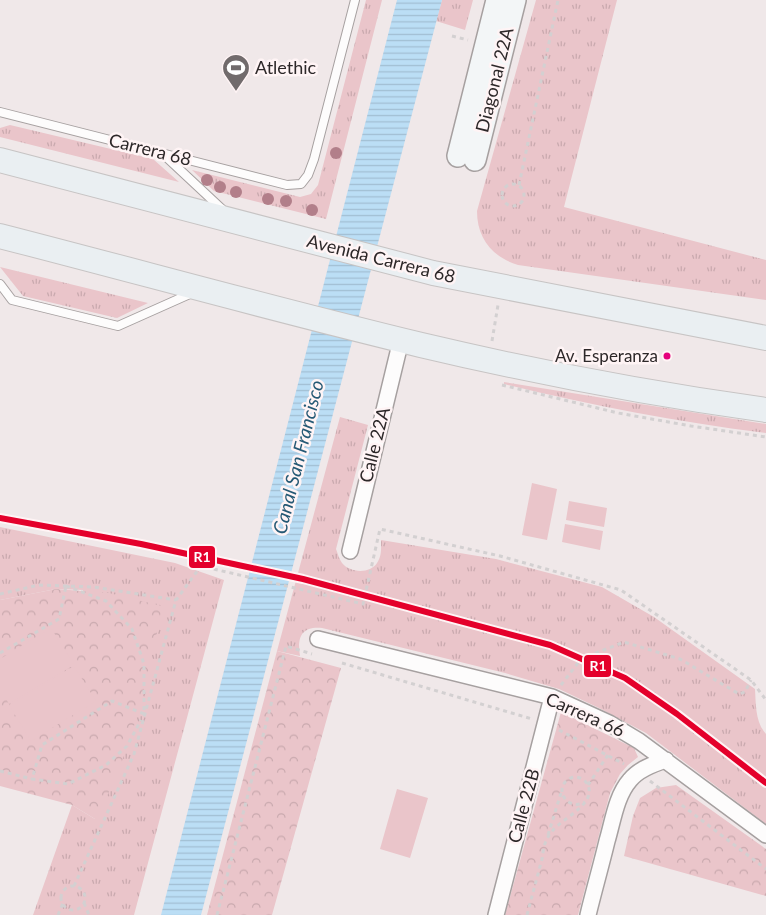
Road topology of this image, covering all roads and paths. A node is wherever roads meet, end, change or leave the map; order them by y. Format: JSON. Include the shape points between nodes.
{"nodes":[{"id":1,"x":355,"y":0,"type":"edge"},
{"id":2,"x":496,"y":0,"type":"edge"},
{"id":3,"x":515,"y":0,"type":"edge"},
{"id":4,"x":558,"y":0,"type":"edge"},
{"id":5,"x":0,"y":112,"type":"edge"},
{"id":6,"x":9,"y":114,"type":"junction"},
{"id":7,"x":0,"y":118,"type":"edge"},
{"id":8,"x":163,"y":153,"type":"junction"},
{"id":9,"x":0,"y":160,"type":"edge"},
{"id":10,"x":519,"y":185,"type":"junction"},
{"id":11,"x":236,"y":222,"type":"junction"},
{"id":12,"x":0,"y":236,"type":"edge"},
{"id":13,"x":0,"y":284,"type":"edge"},
{"id":14,"x":500,"y":287,"type":"junction"},
{"id":15,"x":202,"y":288,"type":"junction"},
{"id":16,"x":766,"y":338,"type":"edge"},
{"id":17,"x":401,"y":340,"type":"junction"},
{"id":18,"x":490,"y":360,"type":"junction"},
{"id":19,"x":766,"y":410,"type":"edge"},
{"id":20,"x":350,"y":551,"type":"dead end"},
{"id":21,"x":66,"y":586,"type":"junction"},
{"id":22,"x":0,"y":594,"type":"edge"},
{"id":23,"x":176,"y":600,"type":"junction"},
{"id":24,"x":318,"y":639,"type":"dead end"},
{"id":25,"x":0,"y":653,"type":"edge"},
{"id":26,"x":314,"y":654,"type":"dead end"},
{"id":27,"x":341,"y":663,"type":"dead end"},
{"id":28,"x":751,"y":680,"type":"junction"},
{"id":29,"x":552,"y":697,"type":"junction"},
{"id":30,"x":766,"y":700,"type":"edge"},
{"id":31,"x":144,"y":714,"type":"junction"},
{"id":32,"x":546,"y":723,"type":"junction"},
{"id":33,"x":608,"y":755,"type":"junction"},
{"id":34,"x":666,"y":760,"type":"junction"},
{"id":35,"x":0,"y":771,"type":"edge"},
{"id":36,"x":639,"y":772,"type":"junction"},
{"id":37,"x":32,"y":779,"type":"junction"},
{"id":38,"x":588,"y":785,"type":"junction"},
{"id":39,"x":562,"y":790,"type":"junction"},
{"id":40,"x":585,"y":802,"type":"junction"},
{"id":41,"x":766,"y":835,"type":"edge"},
{"id":42,"x":548,"y":836,"type":"junction"},
{"id":43,"x":766,"y":869,"type":"edge"},
{"id":44,"x":74,"y":886,"type":"junction"},
{"id":45,"x":84,"y":903,"type":"junction"},
{"id":46,"x":63,"y":904,"type":"junction"},
{"id":47,"x":58,"y":915,"type":"edge"},
{"id":48,"x":89,"y":915,"type":"edge"},
{"id":49,"x":217,"y":915,"type":"edge"},
{"id":50,"x":496,"y":915,"type":"edge"},
{"id":51,"x":527,"y":915,"type":"edge"},
{"id":52,"x":588,"y":915,"type":"edge"}],
"edges":[{"from":1,"to":8,"type":"lane","name":"Carrera 68","via":[[314,159],[301,184],[287,185]]},
{"from":2,"to":3,"type":"street","name":"Diagonal 22A","via":[[467,158]]},
{"from":4,"to":10,"type":"path"},
{"from":5,"to":6,"type":"lane","name":"Carrera 68"},
{"from":6,"to":7,"type":"lane"},
{"from":6,"to":8,"type":"lane","name":"Carrera 68"},
{"from":8,"to":11,"type":"lane"},
{"from":9,"to":11,"type":"main road","name":"Avenida Carrera 68"},
{"from":10,"to":10,"type":"path","via":[[524,195],[522,202],[516,206],[508,205],[502,197],[503,189],[508,184]]},
{"from":11,"to":14,"type":"main road","name":"Avenida Carrera 68"},
{"from":12,"to":15,"type":"main road"},
{"from":13,"to":15,"type":"lane","via":[[12,300],[118,326]]},
{"from":14,"to":16,"type":"main road","name":"Avenida Carrera 68"},
{"from":14,"to":18,"type":"path"},
{"from":15,"to":17,"type":"main road"},
{"from":17,"to":18,"type":"main road"},
{"from":17,"to":20,"type":"street","name":"Calle 22A"},
{"from":18,"to":19,"type":"main road","via":[[666,395]]},
{"from":21,"to":22,"type":"path","via":[[39,585]]},
{"from":21,"to":23,"type":"path","via":[[94,587]]},
{"from":21,"to":25,"type":"path","via":[[59,619]]},
{"from":21,"to":31,"type":"path","via":[[106,601],[132,629],[144,664]]},
{"from":23,"to":28,"type":"path","via":[[202,566],[363,604],[380,529],[500,556],[621,590]]},
{"from":23,"to":31,"type":"path"},
{"from":24,"to":29,"type":"street","name":"Carrera 66"},
{"from":26,"to":49,"type":"path","via":[[286,646]]},
{"from":27,"to":32,"type":"path"},
{"from":28,"to":29,"type":"path","via":[[745,692],[739,694],[680,659],[624,642],[581,659]]},
{"from":28,"to":30,"type":"path"},
{"from":29,"to":32,"type":"street","name":"Calle 22B"},
{"from":29,"to":34,"type":"street","name":"Carrera 66","via":[[609,723]]},
{"from":31,"to":37,"type":"path","via":[[126,746],[106,765],[68,784]]},
{"from":31,"to":37,"type":"path","via":[[112,701],[42,745]]},
{"from":31,"to":44,"type":"path","via":[[134,754]]},
{"from":32,"to":33,"type":"path"},
{"from":32,"to":50,"type":"street","name":"Calle 22B"},
{"from":33,"to":36,"type":"path"},
{"from":33,"to":38,"type":"path"},
{"from":34,"to":36,"type":"street"},
{"from":34,"to":41,"type":"street","name":"Carrera 66"},
{"from":35,"to":37,"type":"path"},
{"from":36,"to":43,"type":"path"},
{"from":36,"to":52,"type":"street","via":[[630,779],[616,808]]},
{"from":38,"to":39,"type":"path","via":[[582,778],[573,777],[565,782]]},
{"from":38,"to":40,"type":"path","via":[[589,794]]},
{"from":39,"to":40,"type":"path","via":[[568,802],[576,805]]},
{"from":39,"to":42,"type":"path"},
{"from":40,"to":42,"type":"path"},
{"from":42,"to":51,"type":"path"},
{"from":44,"to":45,"type":"path","via":[[84,892]]},
{"from":44,"to":46,"type":"path","via":[[64,890]]},
{"from":45,"to":46,"type":"path","via":[[75,910]]},
{"from":45,"to":48,"type":"path"},
{"from":46,"to":47,"type":"path"}]}
